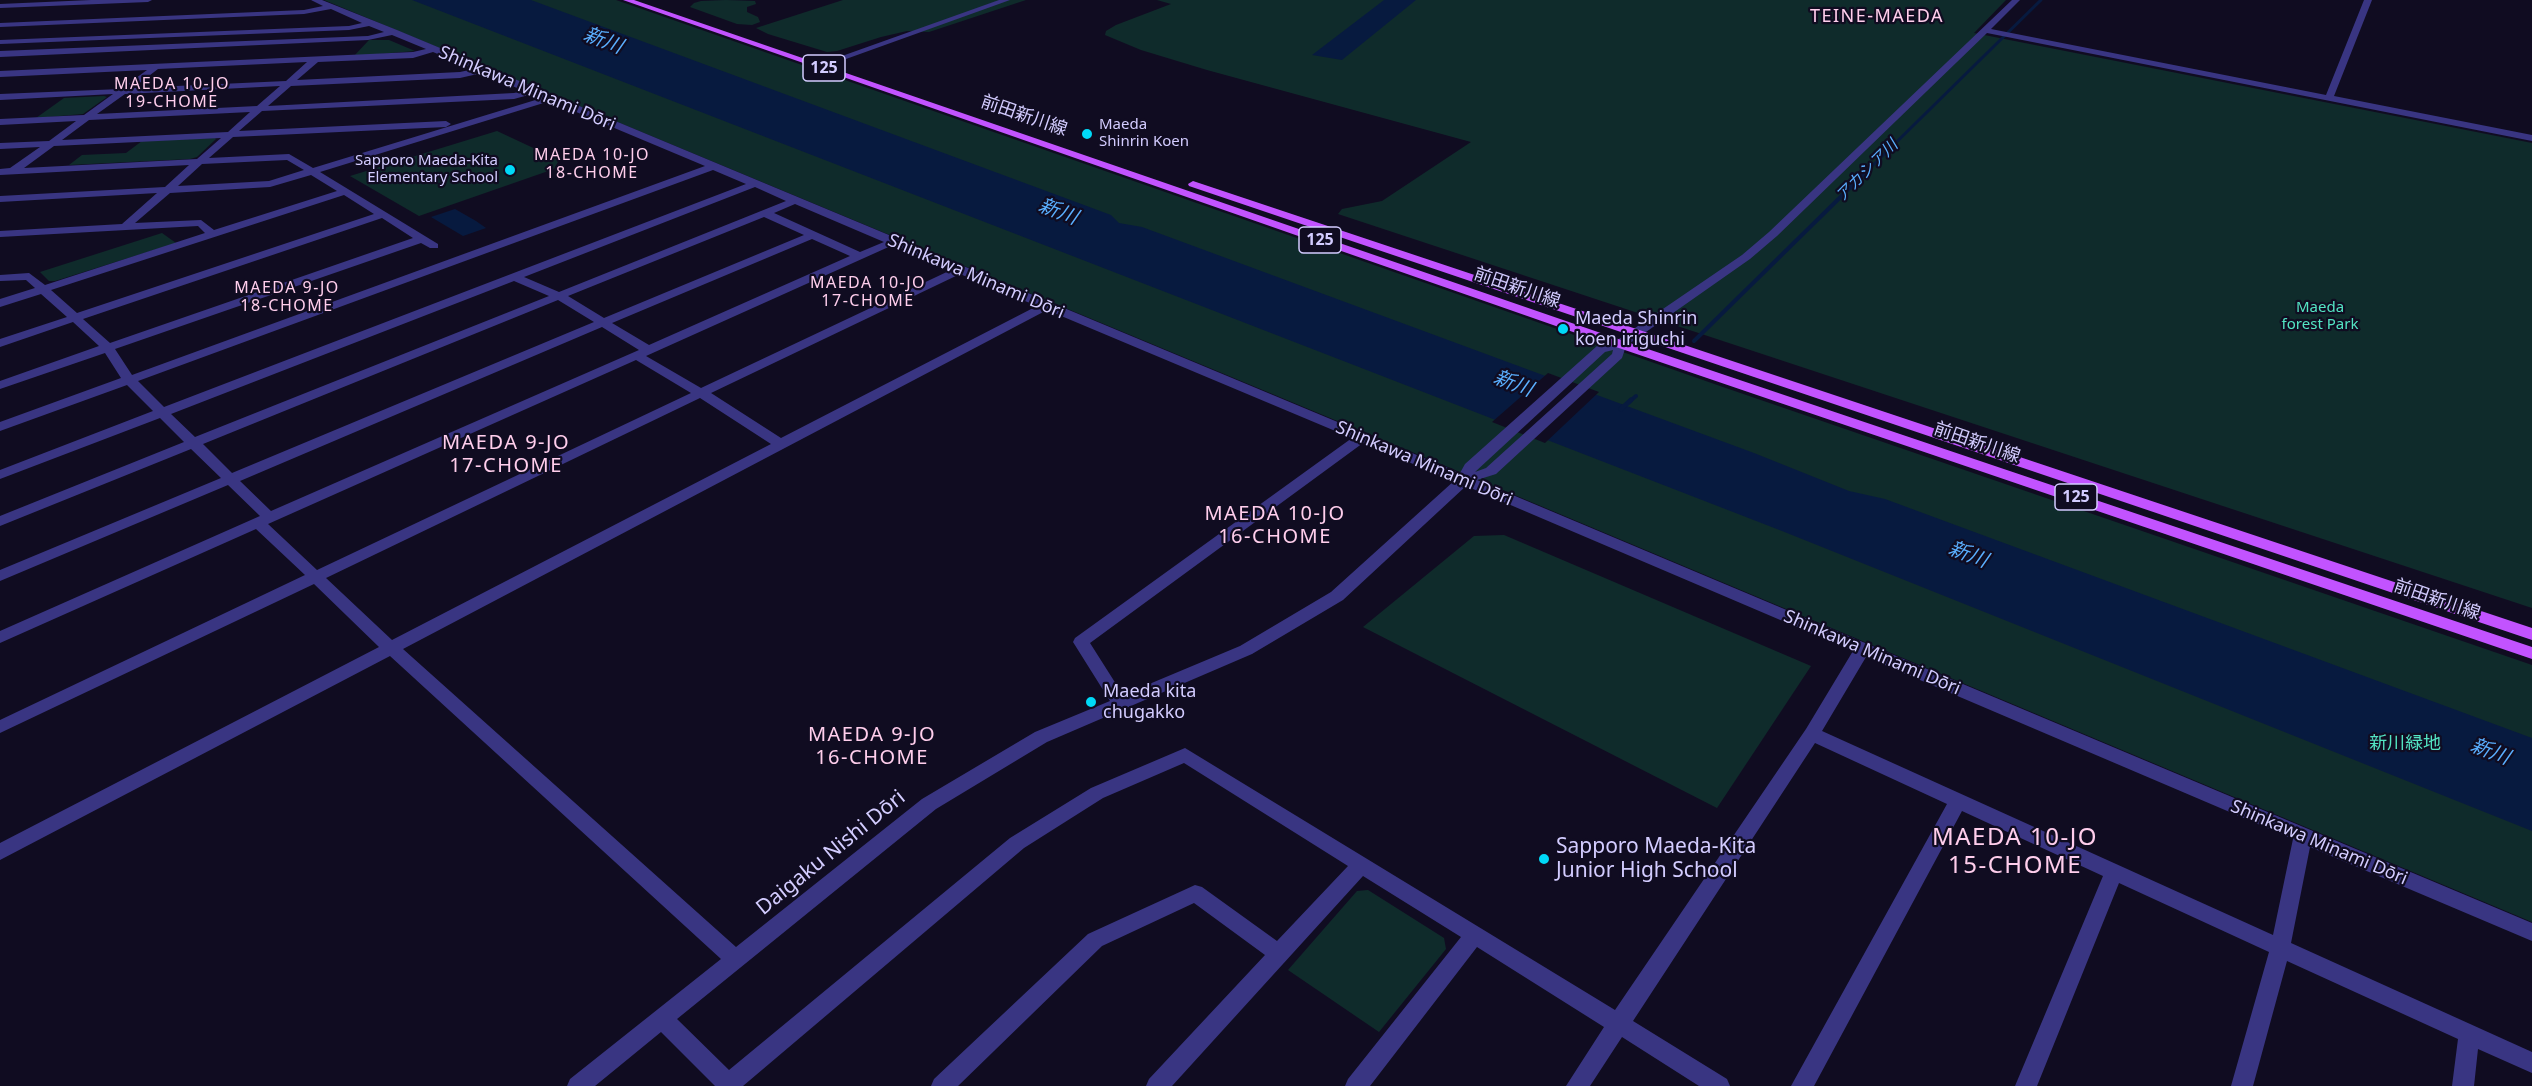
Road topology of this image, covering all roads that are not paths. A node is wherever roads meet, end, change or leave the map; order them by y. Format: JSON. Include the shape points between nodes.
{"nodes":[{"id":1,"x":148,"y":0,"type":"edge"},
{"id":2,"x":315,"y":0,"type":"edge"},
{"id":3,"x":627,"y":0,"type":"edge"},
{"id":4,"x":650,"y":0,"type":"edge"},
{"id":5,"x":1006,"y":0,"type":"edge"},
{"id":6,"x":2016,"y":0,"type":"edge"},
{"id":7,"x":2368,"y":0,"type":"edge"},
{"id":8,"x":112,"y":1,"type":"edge"},
{"id":9,"x":0,"y":6,"type":"edge"},
{"id":10,"x":332,"y":7,"type":"junction"},
{"id":11,"x":261,"y":14,"type":"junction"},
{"id":12,"x":79,"y":22,"type":"junction"},
{"id":13,"x":370,"y":23,"type":"junction"},
{"id":14,"x":0,"y":25,"type":"edge"},
{"id":15,"x":1989,"y":31,"type":"junction"},
{"id":16,"x":238,"y":32,"type":"junction"},
{"id":17,"x":394,"y":32,"type":"junction"},
{"id":18,"x":50,"y":40,"type":"junction"},
{"id":19,"x":0,"y":42,"type":"edge"},
{"id":20,"x":222,"y":44,"type":"junction"},
{"id":21,"x":434,"y":50,"type":"junction"},
{"id":22,"x":28,"y":53,"type":"junction"},
{"id":23,"x":0,"y":54,"type":"edge"},
{"id":24,"x":315,"y":60,"type":"junction"},
{"id":25,"x":832,"y":61,"type":"junction"},
{"id":26,"x":195,"y":65,"type":"junction"},
{"id":27,"x":818,"y":66,"type":"junction"},
{"id":28,"x":156,"y":67,"type":"junction"},
{"id":29,"x":483,"y":70,"type":"junction"},
{"id":30,"x":0,"y":72,"type":"edge"},
{"id":31,"x":289,"y":84,"type":"junction"},
{"id":32,"x":533,"y":91,"type":"junction"},
{"id":33,"x":123,"y":92,"type":"junction"},
{"id":34,"x":0,"y":98,"type":"edge"},
{"id":35,"x":551,"y":98,"type":"junction"},
{"id":36,"x":2329,"y":98,"type":"junction"},
{"id":37,"x":260,"y":109,"type":"junction"},
{"id":38,"x":87,"y":117,"type":"junction"},
{"id":39,"x":0,"y":122,"type":"edge"},
{"id":40,"x":465,"y":124,"type":"junction"},
{"id":41,"x":232,"y":134,"type":"junction"},
{"id":42,"x":2532,"y":138,"type":"edge"},
{"id":43,"x":51,"y":143,"type":"junction"},
{"id":44,"x":0,"y":146,"type":"edge"},
{"id":45,"x":201,"y":161,"type":"junction"},
{"id":46,"x":712,"y":167,"type":"junction"},
{"id":47,"x":13,"y":171,"type":"junction"},
{"id":48,"x":312,"y":171,"type":"junction"},
{"id":49,"x":0,"y":172,"type":"edge"},
{"id":50,"x":0,"y":181,"type":"edge"},
{"id":51,"x":754,"y":184,"type":"junction"},
{"id":52,"x":169,"y":189,"type":"junction"},
{"id":53,"x":344,"y":192,"type":"junction"},
{"id":54,"x":0,"y":199,"type":"edge"},
{"id":55,"x":794,"y":201,"type":"junction"},
{"id":56,"x":765,"y":213,"type":"junction"},
{"id":57,"x":381,"y":215,"type":"junction"},
{"id":58,"x":125,"y":227,"type":"junction"},
{"id":59,"x":0,"y":234,"type":"edge"},
{"id":60,"x":212,"y":234,"type":"junction"},
{"id":61,"x":812,"y":234,"type":"junction"},
{"id":62,"x":422,"y":238,"type":"junction"},
{"id":63,"x":892,"y":242,"type":"junction"},
{"id":64,"x":434,"y":246,"type":"dead end"},
{"id":65,"x":859,"y":256,"type":"junction"},
{"id":66,"x":959,"y":270,"type":"junction"},
{"id":67,"x":515,"y":276,"type":"junction"},
{"id":68,"x":0,"y":278,"type":"edge"},
{"id":69,"x":44,"y":289,"type":"junction"},
{"id":70,"x":559,"y":296,"type":"junction"},
{"id":71,"x":0,"y":303,"type":"edge"},
{"id":72,"x":1046,"y":306,"type":"junction"},
{"id":73,"x":75,"y":318,"type":"junction"},
{"id":74,"x":602,"y":323,"type":"junction"},
{"id":75,"x":1634,"y":333,"type":"junction"},
{"id":76,"x":0,"y":343,"type":"edge"},
{"id":77,"x":108,"y":348,"type":"junction"},
{"id":78,"x":1619,"y":349,"type":"junction"},
{"id":79,"x":642,"y":353,"type":"junction"},
{"id":80,"x":128,"y":379,"type":"junction"},
{"id":81,"x":0,"y":385,"type":"edge"},
{"id":82,"x":701,"y":393,"type":"junction"},
{"id":83,"x":164,"y":412,"type":"junction"},
{"id":84,"x":0,"y":426,"type":"edge"},
{"id":85,"x":1362,"y":437,"type":"junction"},
{"id":86,"x":195,"y":443,"type":"junction"},
{"id":87,"x":781,"y":444,"type":"junction"},
{"id":88,"x":0,"y":475,"type":"edge"},
{"id":89,"x":231,"y":479,"type":"junction"},
{"id":90,"x":1464,"y":480,"type":"junction"},
{"id":91,"x":264,"y":520,"type":"junction"},
{"id":92,"x":0,"y":521,"type":"edge"},
{"id":93,"x":0,"y":576,"type":"edge"},
{"id":94,"x":314,"y":577,"type":"junction"},
{"id":95,"x":2532,"y":634,"type":"edge"},
{"id":96,"x":0,"y":637,"type":"edge"},
{"id":97,"x":391,"y":648,"type":"junction"},
{"id":98,"x":1862,"y":650,"type":"junction"},
{"id":99,"x":2532,"y":653,"type":"edge"},
{"id":100,"x":1119,"y":702,"type":"junction"},
{"id":101,"x":0,"y":727,"type":"edge"},
{"id":102,"x":1812,"y":734,"type":"junction"},
{"id":103,"x":1958,"y":801,"type":"junction"},
{"id":104,"x":2303,"y":836,"type":"junction"},
{"id":105,"x":0,"y":852,"type":"edge"},
{"id":106,"x":1362,"y":864,"type":"junction"},
{"id":107,"x":2114,"y":872,"type":"junction"},
{"id":108,"x":2532,"y":932,"type":"edge"},
{"id":109,"x":1474,"y":934,"type":"junction"},
{"id":110,"x":2280,"y":948,"type":"junction"},
{"id":111,"x":1279,"y":954,"type":"junction"},
{"id":112,"x":735,"y":958,"type":"junction"},
{"id":113,"x":661,"y":1018,"type":"junction"},
{"id":114,"x":1618,"y":1024,"type":"junction"},
{"id":115,"x":2469,"y":1035,"type":"junction"},
{"id":116,"x":2532,"y":1063,"type":"edge"},
{"id":117,"x":729,"y":1085,"type":"edge"},
{"id":118,"x":578,"y":1086,"type":"edge"},
{"id":119,"x":942,"y":1086,"type":"edge"},
{"id":120,"x":1157,"y":1086,"type":"edge"},
{"id":121,"x":1356,"y":1086,"type":"edge"},
{"id":122,"x":1577,"y":1086,"type":"edge"},
{"id":123,"x":1719,"y":1086,"type":"edge"},
{"id":124,"x":1802,"y":1086,"type":"edge"},
{"id":125,"x":2026,"y":1086,"type":"edge"},
{"id":126,"x":2242,"y":1086,"type":"edge"},
{"id":127,"x":2463,"y":1086,"type":"edge"}],
"edges":[{"from":1,"to":8,"type":"street"},
{"from":2,"to":10,"type":"street","name":"Shinkawa Minami Dōri"},
{"from":3,"to":27,"type":"main road","name":"前田新川線","number":"125"},
{"from":4,"to":25,"type":"main road","name":"前田新川線","number":"125"},
{"from":5,"to":25,"type":"street"},
{"from":6,"to":15,"type":"street"},
{"from":7,"to":36,"type":"street"},
{"from":8,"to":9,"type":"street"},
{"from":8,"to":12,"type":"street"},
{"from":10,"to":11,"type":"street"},
{"from":10,"to":13,"type":"street","name":"Shinkawa Minami Dōri"},
{"from":11,"to":12,"type":"street"},
{"from":11,"to":16,"type":"street"},
{"from":12,"to":14,"type":"street"},
{"from":12,"to":18,"type":"street"},
{"from":13,"to":16,"type":"street","via":[[349,28]]},
{"from":13,"to":17,"type":"street","name":"Shinkawa Minami Dōri"},
{"from":15,"to":36,"type":"street"},
{"from":15,"to":75,"type":"street","via":[[1773,234]]},
{"from":16,"to":18,"type":"street"},
{"from":16,"to":20,"type":"street"},
{"from":17,"to":20,"type":"street","via":[[368,38]]},
{"from":17,"to":21,"type":"street","name":"Shinkawa Minami Dōri"},
{"from":18,"to":19,"type":"street"},
{"from":18,"to":22,"type":"street"},
{"from":20,"to":22,"type":"street"},
{"from":20,"to":26,"type":"street"},
{"from":21,"to":24,"type":"street","via":[[413,55]]},
{"from":21,"to":29,"type":"street","name":"Shinkawa Minami Dōri"},
{"from":22,"to":23,"type":"street"},
{"from":22,"to":30,"type":"street"},
{"from":24,"to":26,"type":"street"},
{"from":24,"to":31,"type":"street"},
{"from":25,"to":27,"type":"street"},
{"from":25,"to":75,"type":"main road","name":"前田新川線","number":"125"},
{"from":26,"to":28,"type":"street"},
{"from":27,"to":78,"type":"main road","name":"前田新川線","number":"125"},
{"from":28,"to":30,"type":"street"},
{"from":28,"to":33,"type":"street"},
{"from":29,"to":31,"type":"street","via":[[460,75]]},
{"from":29,"to":32,"type":"street","name":"Shinkawa Minami Dōri"},
{"from":31,"to":33,"type":"street"},
{"from":31,"to":37,"type":"street"},
{"from":32,"to":35,"type":"street","name":"Shinkawa Minami Dōri"},
{"from":32,"to":37,"type":"street","via":[[514,96]]},
{"from":33,"to":34,"type":"street"},
{"from":33,"to":38,"type":"street"},
{"from":35,"to":40,"type":"street"},
{"from":35,"to":46,"type":"street","name":"Shinkawa Minami Dōri"},
{"from":36,"to":42,"type":"street"},
{"from":37,"to":38,"type":"street"},
{"from":37,"to":41,"type":"street"},
{"from":38,"to":39,"type":"street"},
{"from":38,"to":43,"type":"street"},
{"from":40,"to":41,"type":"street"},
{"from":40,"to":48,"type":"street"},
{"from":41,"to":43,"type":"street"},
{"from":41,"to":45,"type":"street"},
{"from":43,"to":44,"type":"street"},
{"from":43,"to":47,"type":"street"},
{"from":45,"to":47,"type":"street"},
{"from":45,"to":48,"type":"street","via":[[288,157]]},
{"from":45,"to":52,"type":"street"},
{"from":46,"to":51,"type":"street","name":"Shinkawa Minami Dōri"},
{"from":46,"to":80,"type":"street"},
{"from":47,"to":49,"type":"street"},
{"from":47,"to":50,"type":"street"},
{"from":48,"to":52,"type":"street","via":[[270,184]]},
{"from":48,"to":53,"type":"street"},
{"from":51,"to":55,"type":"street","name":"Shinkawa Minami Dōri"},
{"from":51,"to":67,"type":"street"},
{"from":52,"to":54,"type":"street"},
{"from":52,"to":58,"type":"street"},
{"from":53,"to":57,"type":"street"},
{"from":53,"to":60,"type":"street"},
{"from":55,"to":56,"type":"street"},
{"from":55,"to":63,"type":"street","name":"Shinkawa Minami Dōri"},
{"from":56,"to":61,"type":"street"},
{"from":56,"to":70,"type":"street"},
{"from":57,"to":62,"type":"street"},
{"from":57,"to":73,"type":"street"},
{"from":58,"to":59,"type":"street"},
{"from":58,"to":60,"type":"street","via":[[201,223]]},
{"from":60,"to":69,"type":"street"},
{"from":61,"to":65,"type":"street"},
{"from":61,"to":74,"type":"street"},
{"from":62,"to":64,"type":"street"},
{"from":62,"to":77,"type":"street"},
{"from":63,"to":65,"type":"street"},
{"from":63,"to":66,"type":"street","name":"Shinkawa Minami Dōri"},
{"from":65,"to":79,"type":"street"},
{"from":66,"to":72,"type":"street","name":"Shinkawa Minami Dōri"},
{"from":66,"to":82,"type":"street"},
{"from":67,"to":70,"type":"street"},
{"from":67,"to":83,"type":"street"},
{"from":68,"to":69,"type":"street","via":[[29,276]]},
{"from":69,"to":71,"type":"street"},
{"from":69,"to":73,"type":"street"},
{"from":70,"to":74,"type":"street"},
{"from":70,"to":86,"type":"street"},
{"from":72,"to":85,"type":"street","name":"Shinkawa Minami Dōri"},
{"from":72,"to":87,"type":"street"},
{"from":73,"to":76,"type":"street"},
{"from":73,"to":77,"type":"street"},
{"from":74,"to":79,"type":"street"},
{"from":74,"to":89,"type":"street"},
{"from":75,"to":78,"type":"street"},
{"from":75,"to":95,"type":"main road","name":"前田新川線","number":"125"},
{"from":77,"to":80,"type":"street"},
{"from":77,"to":81,"type":"street"},
{"from":78,"to":90,"type":"street","via":[[1491,471]]},
{"from":78,"to":90,"type":"street","via":[[1601,349],[1473,464]]},
{"from":78,"to":99,"type":"main road","name":"前田新川線","number":"125"},
{"from":79,"to":82,"type":"street"},
{"from":79,"to":91,"type":"street"},
{"from":80,"to":83,"type":"street"},
{"from":80,"to":84,"type":"street"},
{"from":82,"to":87,"type":"street"},
{"from":82,"to":94,"type":"street"},
{"from":83,"to":86,"type":"street"},
{"from":83,"to":88,"type":"street"},
{"from":85,"to":90,"type":"street","name":"Shinkawa Minami Dōri"},
{"from":85,"to":100,"type":"street","via":[[1081,642]]},
{"from":86,"to":89,"type":"street"},
{"from":86,"to":92,"type":"street"},
{"from":87,"to":97,"type":"street"},
{"from":89,"to":91,"type":"street"},
{"from":89,"to":93,"type":"street"},
{"from":90,"to":98,"type":"street","name":"Shinkawa Minami Dōri"},
{"from":90,"to":100,"type":"street","name":"Daigaku Nishi Dōri","via":[[1338,596],[1246,650]]},
{"from":91,"to":94,"type":"street"},
{"from":91,"to":96,"type":"street"},
{"from":94,"to":97,"type":"street"},
{"from":94,"to":101,"type":"street"},
{"from":97,"to":105,"type":"street"},
{"from":97,"to":112,"type":"street"},
{"from":98,"to":102,"type":"street"},
{"from":98,"to":104,"type":"street","name":"Shinkawa Minami Dōri"},
{"from":100,"to":112,"type":"street","name":"Daigaku Nishi Dōri","via":[[1041,737],[929,804]]},
{"from":102,"to":103,"type":"street"},
{"from":102,"to":114,"type":"street"},
{"from":103,"to":107,"type":"street"},
{"from":103,"to":124,"type":"street"},
{"from":104,"to":108,"type":"street","name":"Shinkawa Minami Dōri"},
{"from":104,"to":110,"type":"street"},
{"from":106,"to":109,"type":"street"},
{"from":106,"to":111,"type":"street"},
{"from":106,"to":117,"type":"street","via":[[1185,755],[1096,793],[1017,843]]},
{"from":107,"to":110,"type":"street"},
{"from":107,"to":125,"type":"street"},
{"from":109,"to":114,"type":"street"},
{"from":109,"to":121,"type":"street"},
{"from":110,"to":115,"type":"street"},
{"from":110,"to":126,"type":"street"},
{"from":111,"to":119,"type":"street","via":[[1195,893],[1095,940]]},
{"from":111,"to":120,"type":"street"},
{"from":112,"to":113,"type":"street","name":"Daigaku Nishi Dōri"},
{"from":113,"to":117,"type":"street"},
{"from":113,"to":118,"type":"street","name":"Daigaku Nishi Dōri"},
{"from":114,"to":122,"type":"street"},
{"from":114,"to":123,"type":"street"},
{"from":115,"to":116,"type":"street"},
{"from":115,"to":127,"type":"street"}]}
